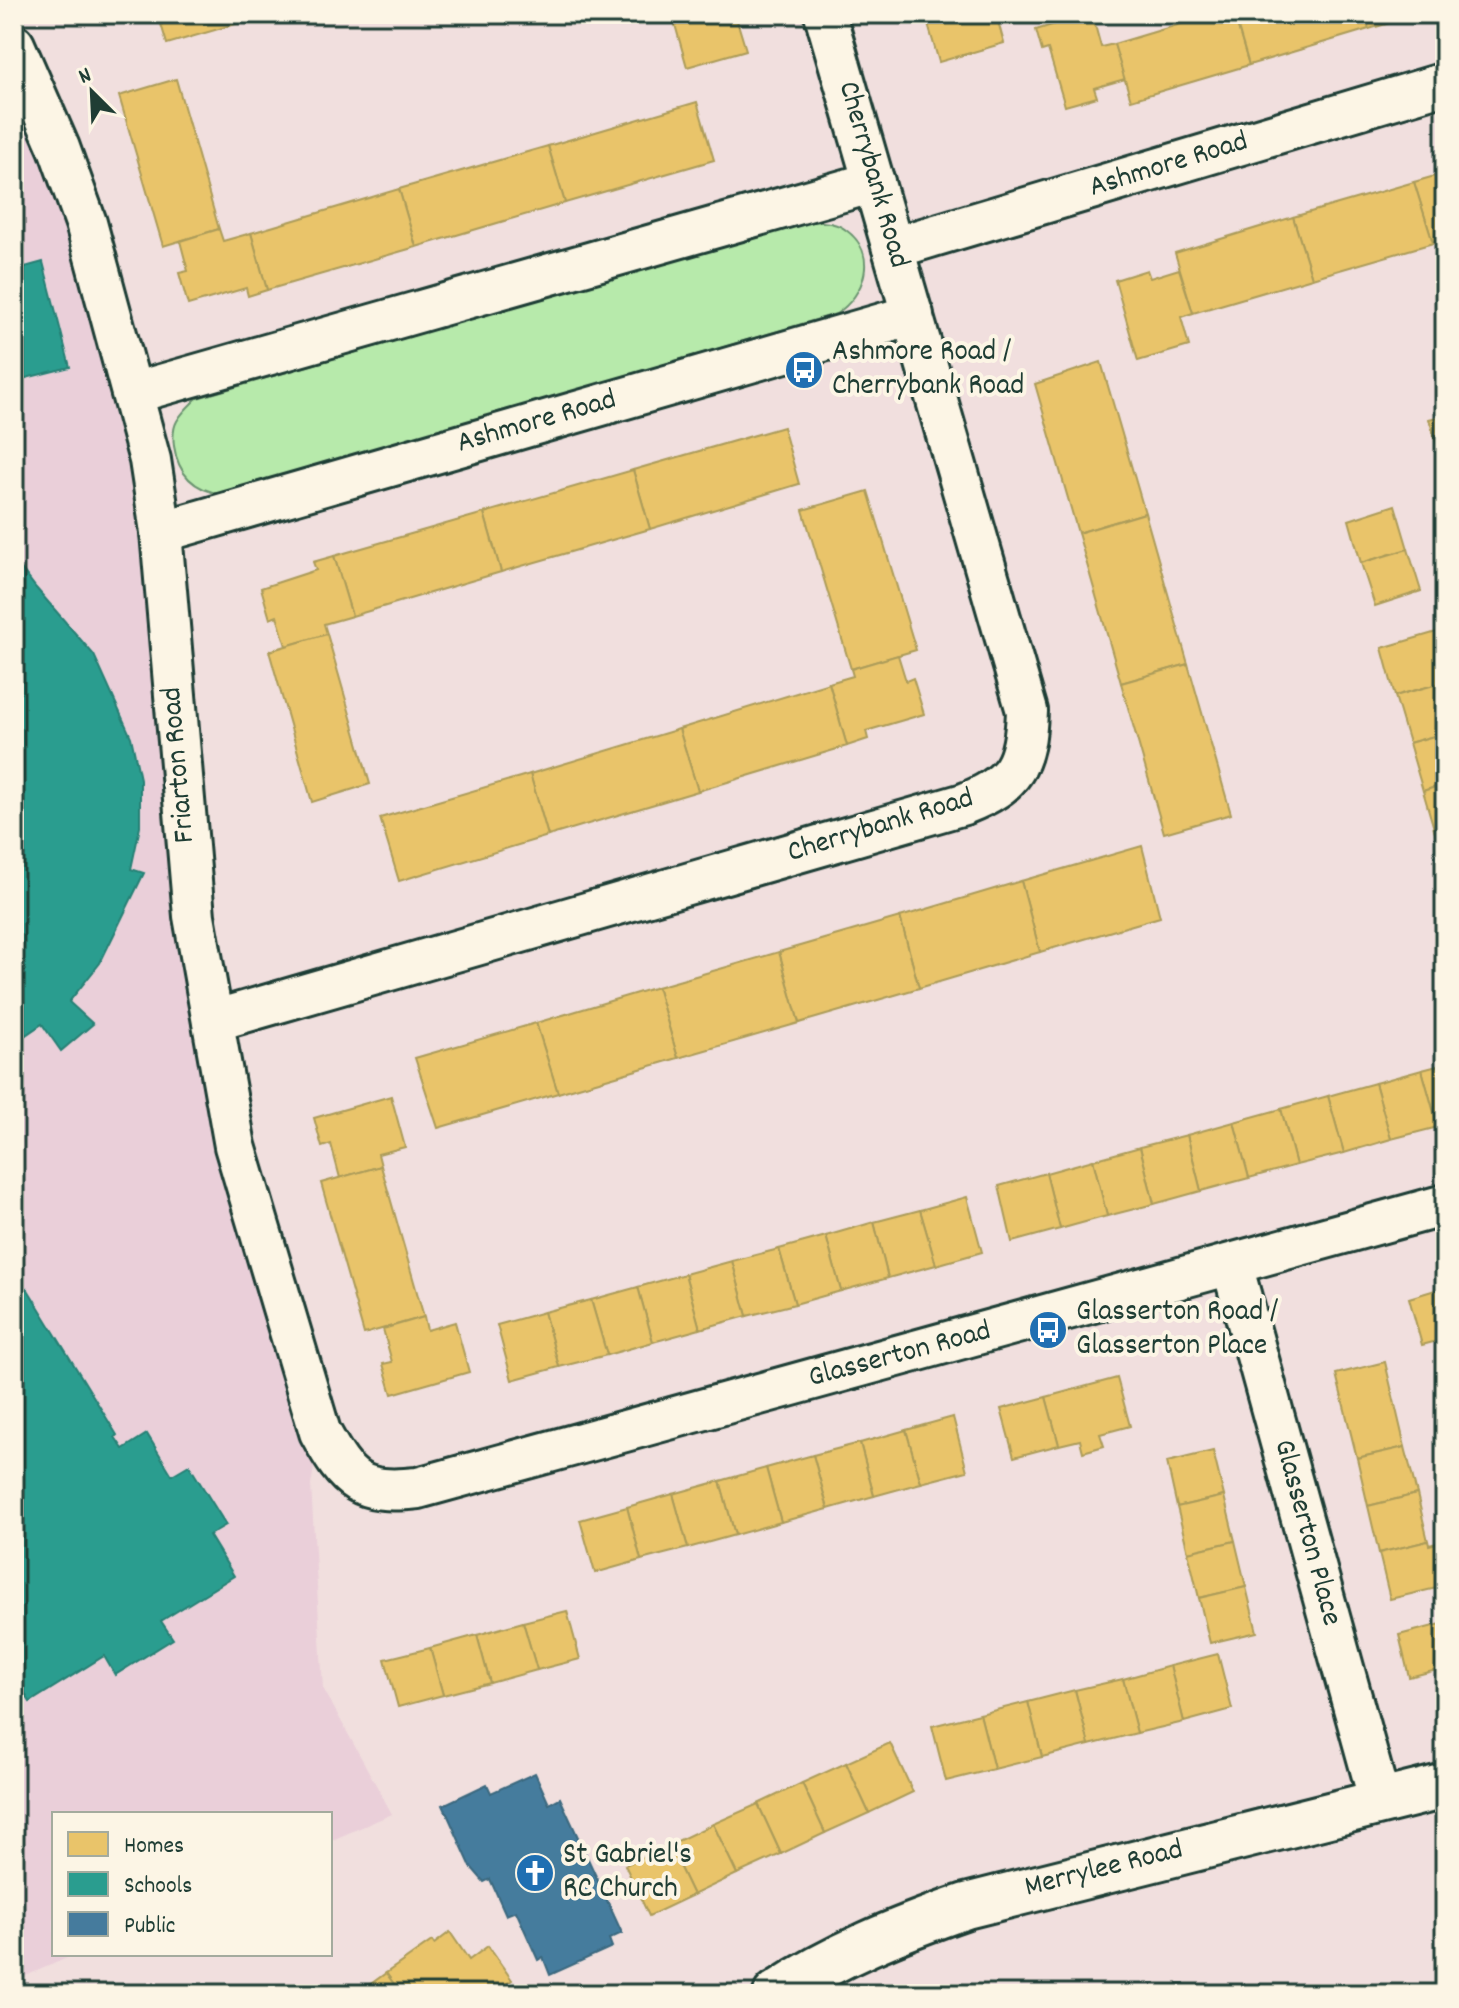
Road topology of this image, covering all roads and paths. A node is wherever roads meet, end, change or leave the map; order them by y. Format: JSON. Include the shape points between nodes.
{"nodes":[{"id":1,"x":825,"y":14,"type":"edge"},
{"id":2,"x":14,"y":45,"type":"edge"},
{"id":3,"x":1445,"y":83,"type":"edge"},
{"id":4,"x":874,"y":182,"type":"junction"},
{"id":5,"x":893,"y":248,"type":"junction"},
{"id":6,"x":913,"y":315,"type":"junction"},
{"id":7,"x":133,"y":393,"type":"junction"},
{"id":8,"x":161,"y":532,"type":"junction"},
{"id":9,"x":213,"y":1021,"type":"junction"},
{"id":10,"x":1445,"y":1205,"type":"edge"},
{"id":11,"x":1232,"y":1265,"type":"junction"},
{"id":12,"x":356,"y":1478,"type":"joint"},
{"id":13,"x":1445,"y":1786,"type":"edge"},
{"id":14,"x":1380,"y":1802,"type":"junction"},
{"id":15,"x":776,"y":1994,"type":"edge"}],
"edges":[{"from":1,"to":4,"type":"street","name":"Cherrybank Road"},
{"from":2,"to":7,"type":"street","name":"Friarton Road","via":[[86,223]]},
{"from":3,"to":5,"type":"street","name":"Ashmore Road"},
{"from":4,"to":5,"type":"street","name":"Cherrybank Road"},
{"from":4,"to":7,"type":"street"},
{"from":5,"to":6,"type":"street","name":"Cherrybank Road"},
{"from":6,"to":8,"type":"street","name":"Ashmore Road"},
{"from":6,"to":9,"type":"street","name":"Cherrybank Road","via":[[1027,711],[1026,741],[1007,779],[992,793],[964,804]]},
{"from":7,"to":8,"type":"street","name":"Friarton Road"},
{"from":8,"to":9,"type":"street","name":"Friarton Road","via":[[194,916]]},
{"from":9,"to":12,"type":"street","name":"Friarton Road","via":[[235,1146],[320,1432],[343,1471]]},
{"from":10,"to":11,"type":"street","name":"Glasserton Road"},
{"from":11,"to":12,"type":"street","name":"Glasserton Road","via":[[418,1488],[386,1491],[369,1488]]},
{"from":11,"to":14,"type":"street","name":"Glasserton Place"},
{"from":13,"to":14,"type":"main road","name":"Merrylee Road"},
{"from":14,"to":15,"type":"main road","name":"Merrylee Road","via":[[966,1906],[887,1935]]}]}
